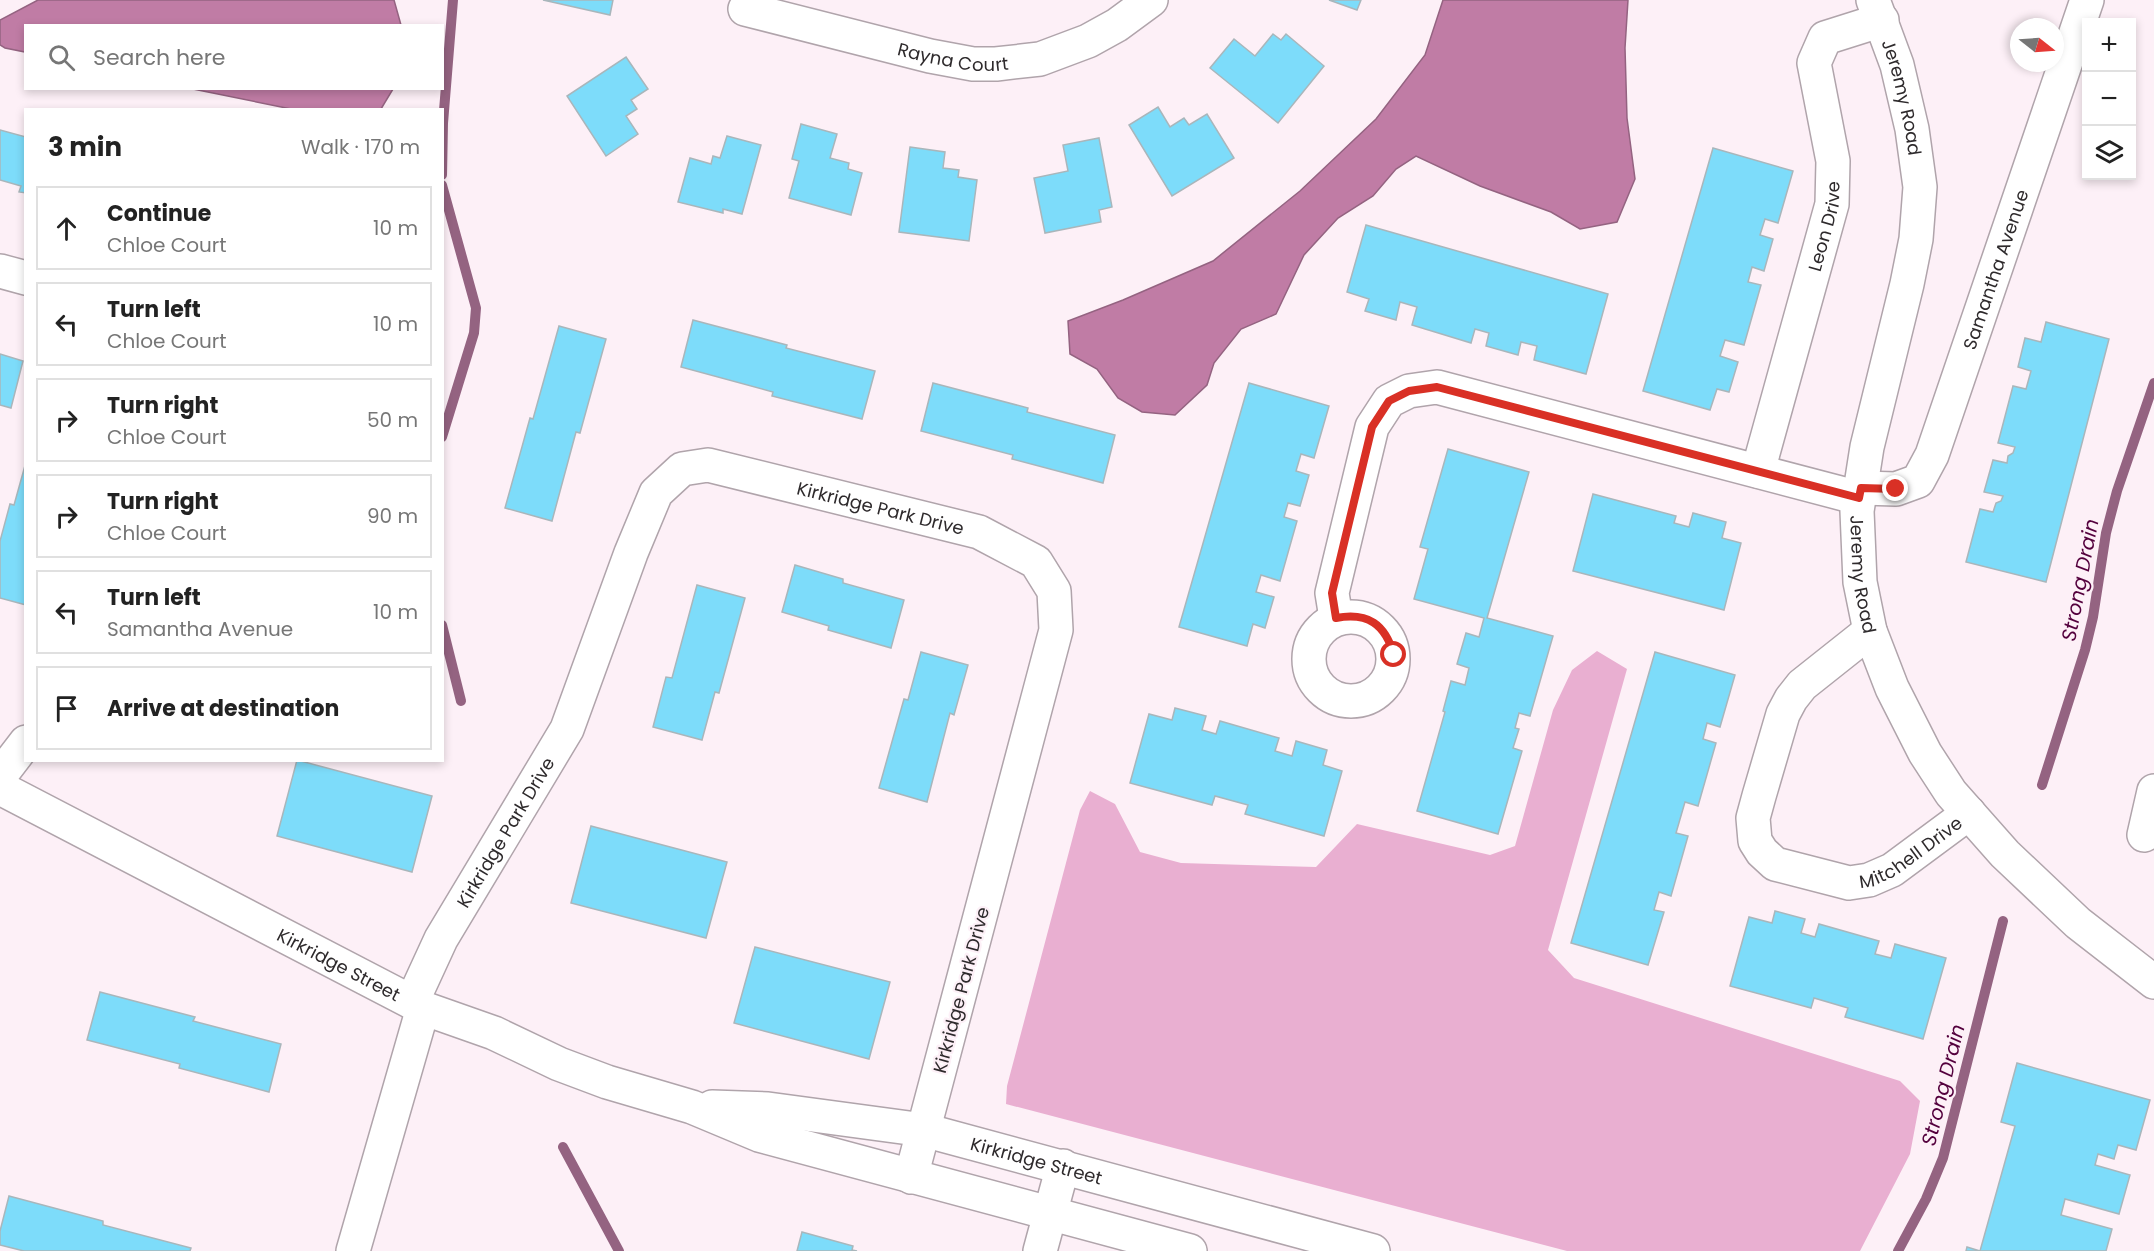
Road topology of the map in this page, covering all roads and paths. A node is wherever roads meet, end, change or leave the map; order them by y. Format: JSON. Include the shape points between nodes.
{"nodes":[{"id":1,"x":1151,"y":0,"type":"edge"},
{"id":2,"x":2087,"y":0,"type":"edge"},
{"id":3,"x":745,"y":9,"type":"dead end"},
{"id":4,"x":1877,"y":10,"type":"edge"},
{"id":5,"x":0,"y":271,"type":"edge"},
{"id":6,"x":24,"y":277,"type":"edge"},
{"id":7,"x":1758,"y":471,"type":"junction"},
{"id":8,"x":1860,"y":493,"type":"junction"},
{"id":9,"x":1336,"y":618,"type":"dead end"},
{"id":10,"x":1870,"y":631,"type":"junction"},
{"id":11,"x":24,"y":744,"type":"edge"},
{"id":12,"x":0,"y":776,"type":"edge"},
{"id":13,"x":0,"y":788,"type":"edge"},
{"id":14,"x":2154,"y":791,"type":"edge"},
{"id":15,"x":1969,"y":813,"type":"junction"},
{"id":16,"x":2144,"y":835,"type":"dead end"},
{"id":17,"x":2154,"y":982,"type":"edge"},
{"id":18,"x":418,"y":1005,"type":"junction"},
{"id":19,"x":692,"y":1107,"type":"junction"},
{"id":20,"x":924,"y":1130,"type":"junction"},
{"id":21,"x":1064,"y":1166,"type":"junction"},
{"id":22,"x":911,"y":1177,"type":"junction"},
{"id":23,"x":1052,"y":1213,"type":"junction"},
{"id":24,"x":353,"y":1251,"type":"edge"},
{"id":25,"x":1040,"y":1251,"type":"edge"},
{"id":26,"x":1190,"y":1251,"type":"edge"},
{"id":27,"x":1373,"y":1251,"type":"edge"}],
"edges":[{"from":1,"to":3,"type":"street","name":"Rayna Court","via":[[1088,41],[1040,59],[996,64],[930,56]]},
{"from":2,"to":8,"type":"street","name":"Samantha Avenue","via":[[1932,455],[1918,481],[1896,489]]},
{"from":4,"to":7,"type":"street","name":"Leon Drive","via":[[1825,38],[1814,63],[1833,161],[1832,204]]},
{"from":4,"to":8,"type":"street","name":"Jeremy Road","via":[[1897,65],[1910,118],[1920,187],[1916,239],[1867,447]]},
{"from":5,"to":6,"type":"street"},
{"from":7,"to":8,"type":"street","name":"Samantha Avenue"},
{"from":7,"to":9,"type":"street","name":"Samantha Avenue","via":[[1437,387],[1409,391],[1389,401],[1372,427],[1332,593]]},
{"from":8,"to":10,"type":"street","name":"Jeremy Road","via":[[1860,582]]},
{"from":10,"to":15,"type":"street","name":"Jeremy Road","via":[[1892,688],[1926,753]]},
{"from":10,"to":15,"type":"street","name":"Mitchell Drive","via":[[1802,685],[1791,699],[1756,807],[1755,841],[1775,864],[1849,883],[1892,870]]},
{"from":11,"to":12,"type":"street"},
{"from":13,"to":18,"type":"street","name":"Kirkridge Street"},
{"from":14,"to":16,"type":"street"},
{"from":15,"to":17,"type":"street","name":"Jeremy Road","via":[[2005,854],[2078,922]]},
{"from":18,"to":19,"type":"street","name":"Kirkridge Street","via":[[607,1082]]},
{"from":18,"to":20,"type":"street","name":"Kirkridge Park Drive","via":[[441,939],[567,729],[630,553],[656,493],[682,469],[708,465],[979,532],[1036,561],[1054,591],[1056,630]]},
{"from":18,"to":24,"type":"street","name":"Kirkridge Park Drive"},
{"from":19,"to":20,"type":"street","name":"Kirkridge Street","via":[[768,1109]]},
{"from":19,"to":22,"type":"street","name":"Kirkridge Street","via":[[759,1135]]},
{"from":20,"to":21,"type":"street","name":"Kirkridge Street"},
{"from":20,"to":22,"type":"street","name":"Kirkridge Park Drive"},
{"from":21,"to":23,"type":"street"},
{"from":21,"to":27,"type":"street","name":"Kirkridge Street"},
{"from":22,"to":23,"type":"street","name":"Kirkridge Street"},
{"from":23,"to":25,"type":"street"},
{"from":23,"to":26,"type":"street","name":"Kirkridge Street"}]}
